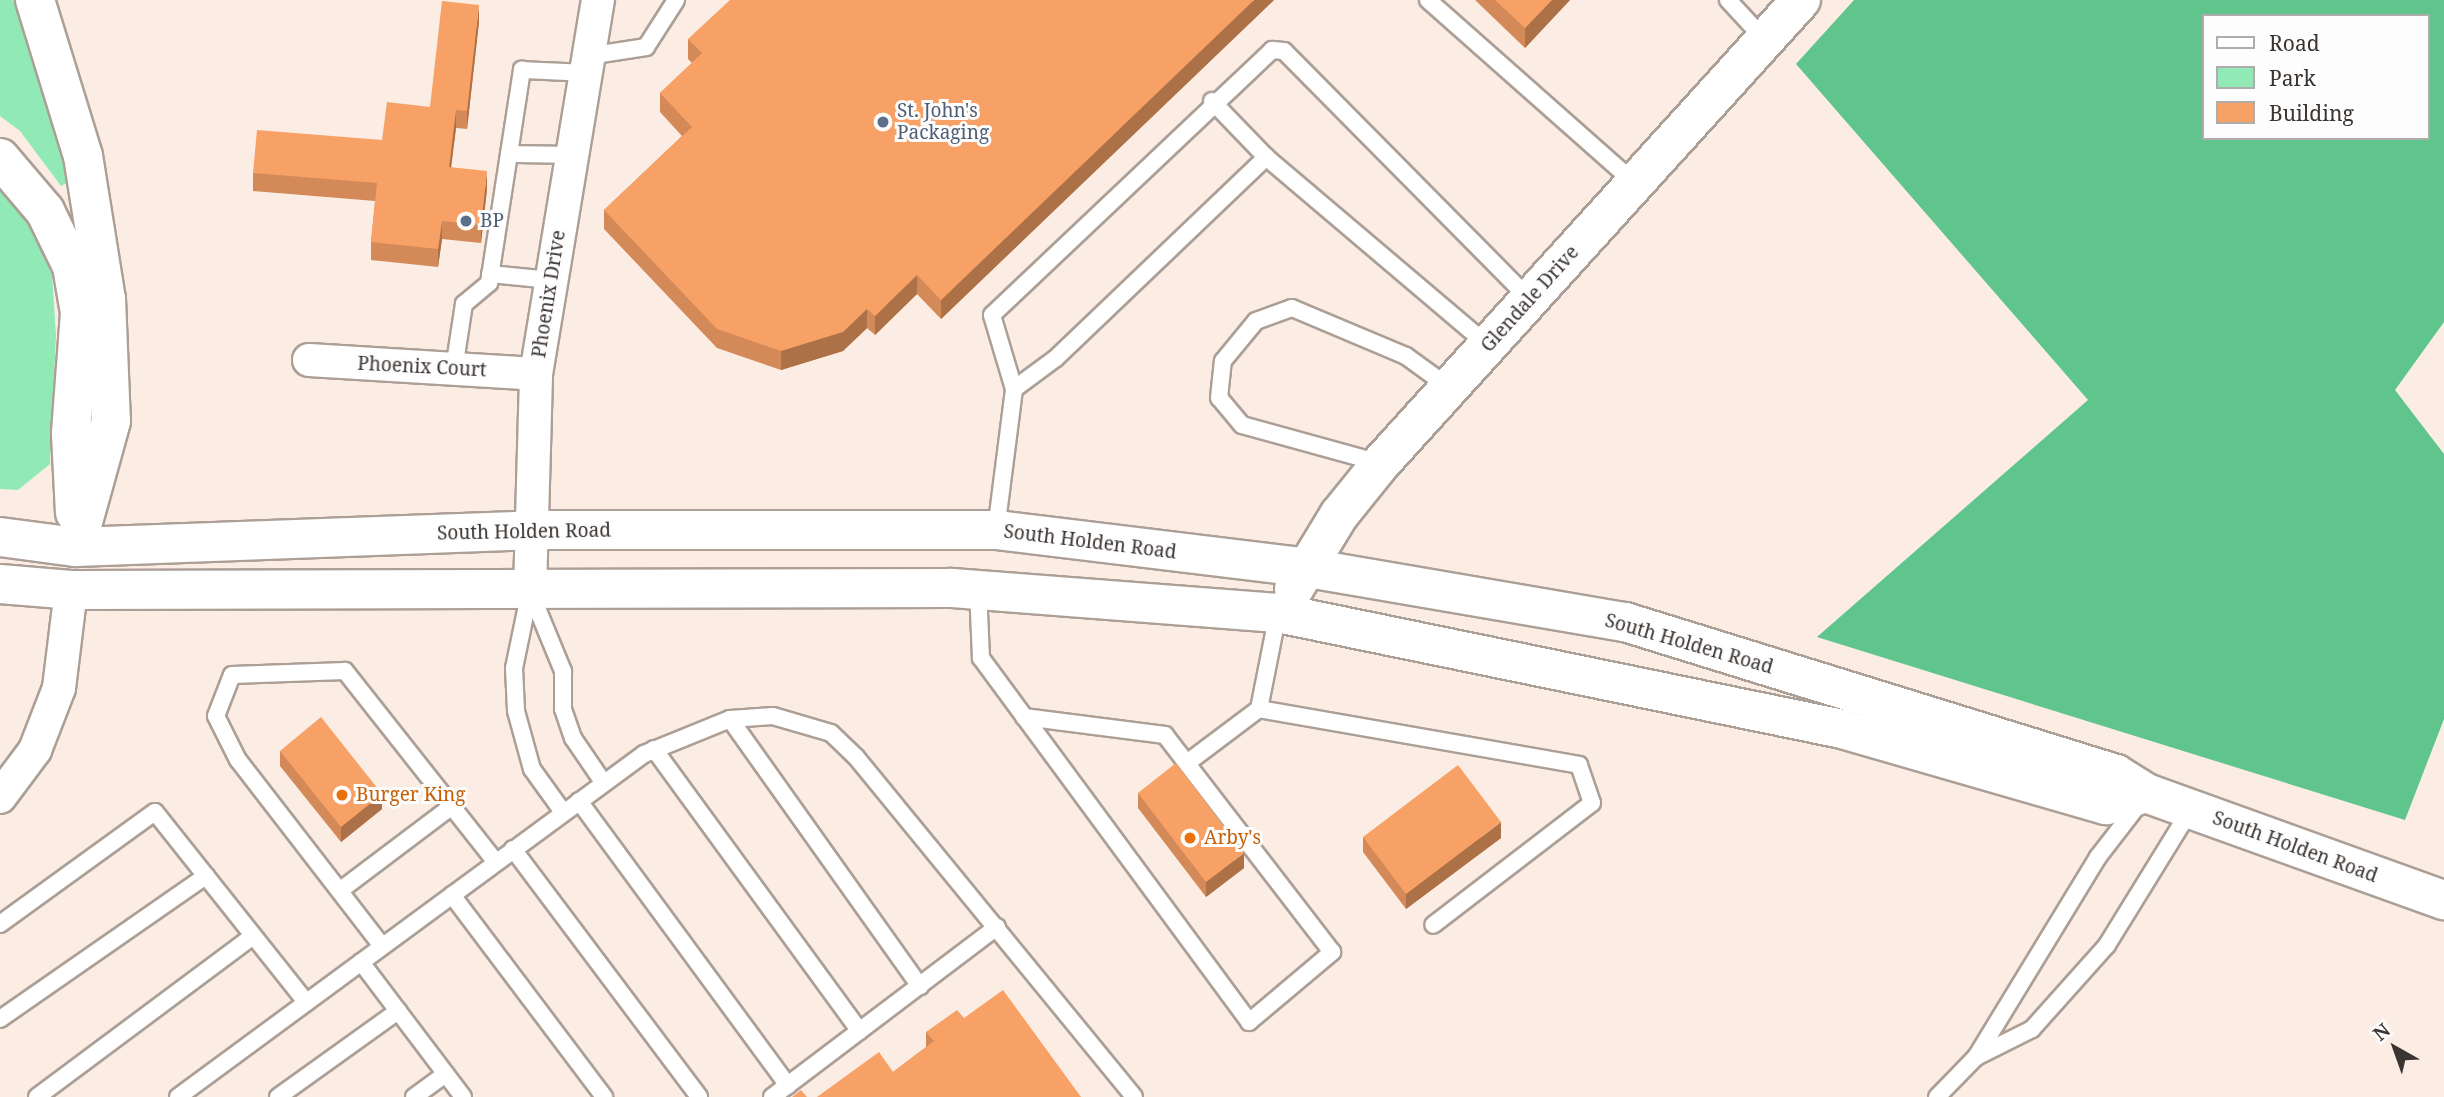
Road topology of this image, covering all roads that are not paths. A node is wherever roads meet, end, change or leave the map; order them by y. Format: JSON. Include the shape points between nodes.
{"nodes":[{"id":1,"x":35,"y":0,"type":"edge"},
{"id":2,"x":598,"y":0,"type":"edge"},
{"id":3,"x":676,"y":0,"type":"edge"},
{"id":4,"x":1428,"y":0,"type":"edge"},
{"id":5,"x":1728,"y":0,"type":"edge"},
{"id":6,"x":1801,"y":0,"type":"edge"},
{"id":7,"x":1765,"y":40,"type":"junction"},
{"id":8,"x":586,"y":65,"type":"junction"},
{"id":9,"x":1212,"y":101,"type":"junction"},
{"id":10,"x":509,"y":154,"type":"junction"},
{"id":11,"x":571,"y":155,"type":"junction"},
{"id":12,"x":1266,"y":157,"type":"junction"},
{"id":13,"x":0,"y":158,"type":"edge"},
{"id":14,"x":1635,"y":183,"type":"junction"},
{"id":15,"x":490,"y":274,"type":"junction"},
{"id":16,"x":551,"y":280,"type":"junction"},
{"id":17,"x":1530,"y":300,"type":"junction"},
{"id":18,"x":1488,"y":345,"type":"junction"},
{"id":19,"x":309,"y":360,"type":"dead end"},
{"id":20,"x":454,"y":369,"type":"junction"},
{"id":21,"x":536,"y":374,"type":"junction"},
{"id":22,"x":1450,"y":388,"type":"junction"},
{"id":23,"x":1014,"y":389,"type":"junction"},
{"id":24,"x":1381,"y":463,"type":"junction"},
{"id":25,"x":530,"y":530,"type":"junction"},
{"id":26,"x":996,"y":530,"type":"junction"},
{"id":27,"x":0,"y":537,"type":"edge"},
{"id":28,"x":76,"y":547,"type":"junction"},
{"id":29,"x":1308,"y":568,"type":"junction"},
{"id":30,"x":0,"y":584,"type":"edge"},
{"id":31,"x":978,"y":589,"type":"junction"},
{"id":32,"x":71,"y":590,"type":"junction"},
{"id":33,"x":530,"y":591,"type":"junction"},
{"id":34,"x":1278,"y":612,"type":"junction"},
{"id":35,"x":1259,"y":709,"type":"junction"},
{"id":36,"x":1024,"y":717,"type":"junction"},
{"id":37,"x":730,"y":719,"type":"junction"},
{"id":38,"x":654,"y":749,"type":"junction"},
{"id":39,"x":1186,"y":763,"type":"junction"},
{"id":40,"x":603,"y":782,"type":"junction"},
{"id":41,"x":2146,"y":793,"type":"junction"},
{"id":42,"x":0,"y":797,"type":"edge"},
{"id":43,"x":579,"y":801,"type":"junction"},
{"id":44,"x":452,"y":806,"type":"junction"},
{"id":45,"x":2191,"y":810,"type":"junction"},
{"id":46,"x":563,"y":811,"type":"junction"},
{"id":47,"x":513,"y":849,"type":"junction"},
{"id":48,"x":496,"y":862,"type":"junction"},
{"id":49,"x":206,"y":876,"type":"junction"},
{"id":50,"x":342,"y":888,"type":"junction"},
{"id":51,"x":452,"y":894,"type":"junction"},
{"id":52,"x":2444,"y":900,"type":"edge"},
{"id":53,"x":0,"y":924,"type":"edge"},
{"id":54,"x":1433,"y":926,"type":"dead end"},
{"id":55,"x":997,"y":927,"type":"junction"},
{"id":56,"x":253,"y":936,"type":"junction"},
{"id":57,"x":382,"y":946,"type":"junction"},
{"id":58,"x":361,"y":962,"type":"junction"},
{"id":59,"x":920,"y":986,"type":"junction"},
{"id":60,"x":306,"y":1002,"type":"junction"},
{"id":61,"x":398,"y":1011,"type":"junction"},
{"id":62,"x":0,"y":1019,"type":"edge"},
{"id":63,"x":860,"y":1031,"type":"junction"},
{"id":64,"x":1976,"y":1057,"type":"junction"},
{"id":65,"x":446,"y":1074,"type":"junction"},
{"id":66,"x":788,"y":1085,"type":"junction"},
{"id":67,"x":37,"y":1097,"type":"edge"},
{"id":68,"x":178,"y":1097,"type":"edge"},
{"id":69,"x":278,"y":1097,"type":"edge"},
{"id":70,"x":414,"y":1097,"type":"edge"},
{"id":71,"x":463,"y":1097,"type":"edge"},
{"id":72,"x":604,"y":1097,"type":"edge"},
{"id":73,"x":699,"y":1097,"type":"edge"},
{"id":74,"x":772,"y":1097,"type":"edge"},
{"id":75,"x":1135,"y":1097,"type":"edge"},
{"id":76,"x":1937,"y":1097,"type":"edge"}],
"edges":[{"from":1,"to":28,"type":"main road","via":[[83,156],[106,299],[111,421]]},
{"from":2,"to":8,"type":"street","name":"Phoenix Drive"},
{"from":3,"to":8,"type":"lane","via":[[646,47]]},
{"from":4,"to":14,"type":"lane"},
{"from":5,"to":7,"type":"lane"},
{"from":6,"to":7,"type":"main road","name":"Glendale Drive"},
{"from":7,"to":14,"type":"main road","name":"Glendale Drive"},
{"from":8,"to":10,"type":"lane","via":[[522,70]]},
{"from":8,"to":11,"type":"street","name":"Phoenix Drive"},
{"from":9,"to":12,"type":"lane"},
{"from":9,"to":17,"type":"lane","via":[[1257,58],[1284,51]]},
{"from":9,"to":23,"type":"lane","via":[[992,315]]},
{"from":10,"to":11,"type":"lane"},
{"from":10,"to":15,"type":"lane"},
{"from":11,"to":16,"type":"street","name":"Phoenix Drive"},
{"from":12,"to":18,"type":"lane"},
{"from":12,"to":23,"type":"lane","via":[[1056,359]]},
{"from":13,"to":28,"type":"main road","via":[[46,211],[72,266],[80,313],[71,434]]},
{"from":14,"to":17,"type":"main road","name":"Glendale Drive"},
{"from":15,"to":16,"type":"lane"},
{"from":15,"to":20,"type":"lane","via":[[464,304]]},
{"from":16,"to":21,"type":"street","name":"Phoenix Drive"},
{"from":17,"to":18,"type":"main road","name":"Glendale Drive"},
{"from":18,"to":22,"type":"main road","name":"Glendale Drive"},
{"from":19,"to":20,"type":"street","name":"Phoenix Court"},
{"from":20,"to":21,"type":"street","name":"Phoenix Court"},
{"from":21,"to":25,"type":"street","name":"Phoenix Drive"},
{"from":22,"to":24,"type":"main road","name":"Glendale Drive"},
{"from":22,"to":24,"type":"lane","via":[[1406,356],[1292,308],[1256,321],[1223,361],[1219,398],[1242,425]]},
{"from":23,"to":26,"type":"lane"},
{"from":24,"to":29,"type":"main road","name":"Glendale Drive","via":[[1339,515]]},
{"from":25,"to":26,"type":"main road","name":"South Holden Road"},
{"from":25,"to":28,"type":"main road","name":"South Holden Road"},
{"from":25,"to":33,"type":"street","name":"Phoenix Drive"},
{"from":26,"to":29,"type":"main road","name":"South Holden Road"},
{"from":27,"to":28,"type":"main road","name":"South Holden Road"},
{"from":28,"to":32,"type":"main road"},
{"from":29,"to":34,"type":"main road","name":"Glendale Drive"},
{"from":29,"to":41,"type":"main road","name":"South Holden Road","via":[[1625,622],[2116,774]]},
{"from":30,"to":32,"type":"main road"},
{"from":31,"to":33,"type":"main road","via":[[733,584]]},
{"from":31,"to":34,"type":"main road"},
{"from":31,"to":36,"type":"lane","via":[[981,659]]},
{"from":32,"to":33,"type":"main road"},
{"from":32,"to":42,"type":"street","via":[[60,688],[35,750]]},
{"from":33,"to":40,"type":"lane","via":[[563,671],[562,709],[573,738]]},
{"from":33,"to":46,"type":"lane","via":[[514,668],[516,711],[532,769]]},
{"from":34,"to":35,"type":"lane"},
{"from":34,"to":41,"type":"main road","via":[[1842,729],[2106,806]]},
{"from":35,"to":39,"type":"lane"},
{"from":35,"to":54,"type":"lane","via":[[1579,765],[1592,803]]},
{"from":36,"to":39,"type":"lane","via":[[1165,735]]},
{"from":36,"to":39,"type":"lane","via":[[1249,1022],[1332,952]]},
{"from":37,"to":38,"type":"lane"},
{"from":37,"to":55,"type":"lane","via":[[773,716],[831,733]]},
{"from":37,"to":59,"type":"lane"},
{"from":38,"to":40,"type":"lane"},
{"from":38,"to":63,"type":"lane"},
{"from":40,"to":43,"type":"lane"},
{"from":41,"to":45,"type":"main road","name":"South Holden Road"},
{"from":41,"to":64,"type":"lane","via":[[2098,857]]},
{"from":43,"to":46,"type":"lane"},
{"from":43,"to":66,"type":"lane"},
{"from":44,"to":48,"type":"lane"},
{"from":44,"to":50,"type":"lane"},
{"from":44,"to":50,"type":"lane","via":[[345,671],[232,675],[216,716],[238,760]]},
{"from":45,"to":52,"type":"main road","name":"South Holden Road"},
{"from":45,"to":64,"type":"lane","via":[[2107,945],[2032,1029]]},
{"from":46,"to":47,"type":"lane"},
{"from":47,"to":48,"type":"lane"},
{"from":47,"to":73,"type":"lane"},
{"from":48,"to":51,"type":"lane"},
{"from":49,"to":53,"type":"lane","via":[[155,812]]},
{"from":49,"to":56,"type":"lane"},
{"from":49,"to":62,"type":"lane"},
{"from":50,"to":57,"type":"lane"},
{"from":51,"to":57,"type":"lane"},
{"from":51,"to":72,"type":"lane"},
{"from":55,"to":59,"type":"lane"},
{"from":55,"to":75,"type":"lane"},
{"from":56,"to":60,"type":"lane"},
{"from":56,"to":67,"type":"lane"},
{"from":57,"to":58,"type":"lane"},
{"from":58,"to":60,"type":"lane"},
{"from":58,"to":61,"type":"lane"},
{"from":59,"to":63,"type":"lane"},
{"from":60,"to":68,"type":"lane"},
{"from":61,"to":65,"type":"lane"},
{"from":61,"to":69,"type":"lane"},
{"from":63,"to":66,"type":"lane"},
{"from":64,"to":76,"type":"lane"},
{"from":65,"to":70,"type":"lane"},
{"from":65,"to":71,"type":"lane"},
{"from":66,"to":74,"type":"lane"}]}
